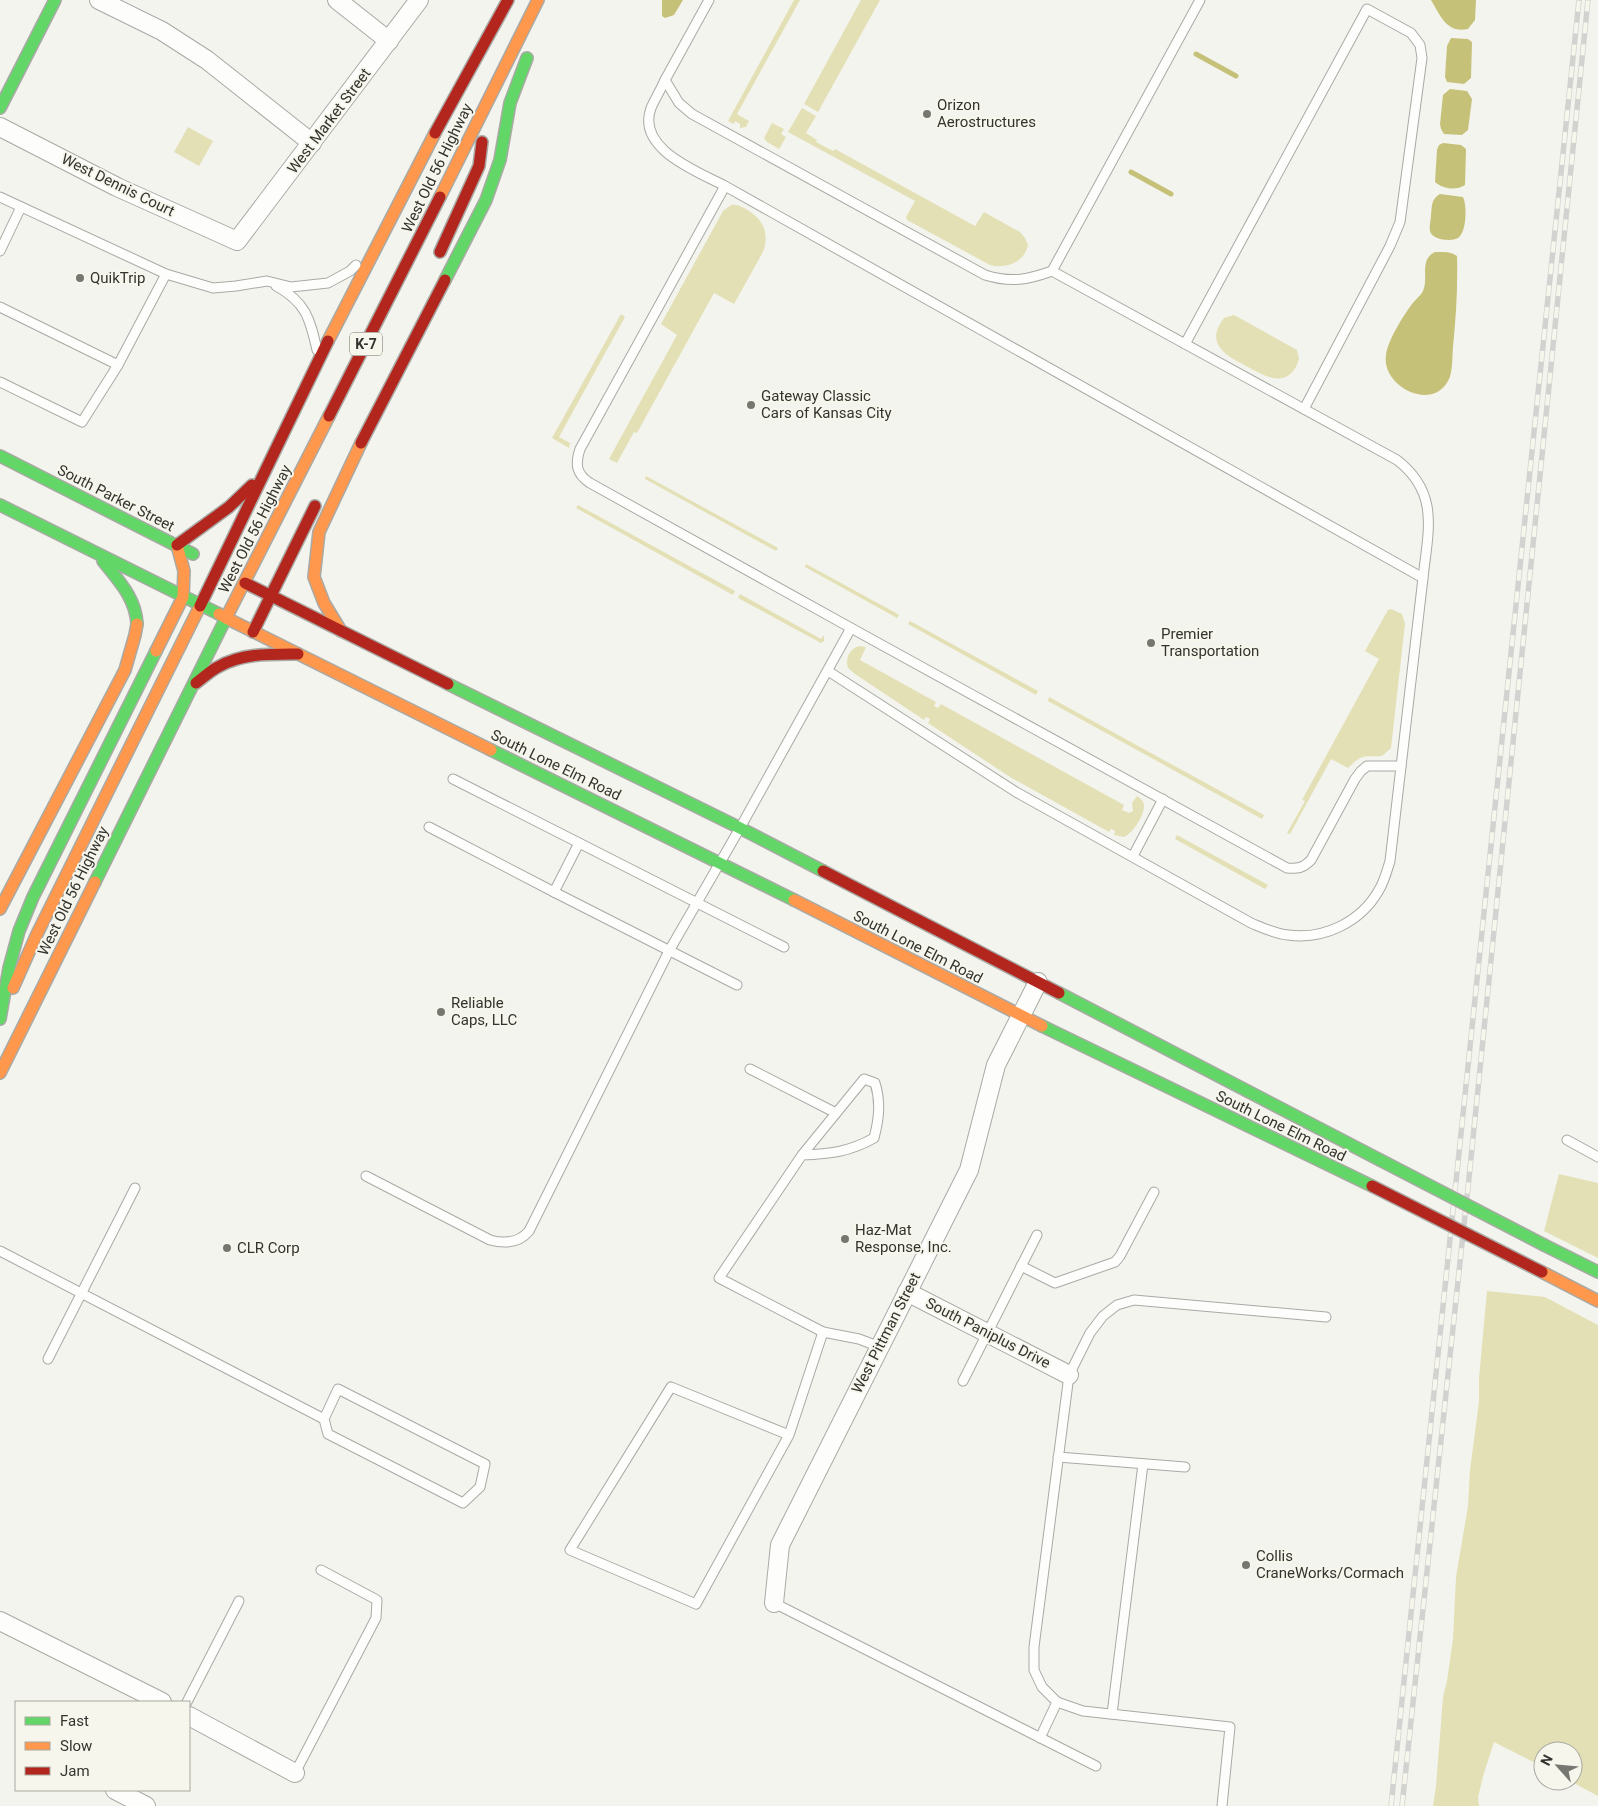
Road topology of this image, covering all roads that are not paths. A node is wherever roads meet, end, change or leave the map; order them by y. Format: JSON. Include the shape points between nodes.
{"nodes":[{"id":1,"x":55,"y":0,"type":"edge"},
{"id":2,"x":99,"y":0,"type":"edge"},
{"id":3,"x":337,"y":0,"type":"edge"},
{"id":4,"x":419,"y":0,"type":"edge"},
{"id":5,"x":508,"y":0,"type":"edge"},
{"id":6,"x":538,"y":0,"type":"edge"},
{"id":7,"x":709,"y":0,"type":"edge"},
{"id":8,"x":1200,"y":0,"type":"edge"},
{"id":9,"x":485,"y":40,"type":"junction"},
{"id":10,"x":389,"y":41,"type":"junction"},
{"id":11,"x":531,"y":48,"type":"dead end"},
{"id":12,"x":665,"y":80,"type":"junction"},
{"id":13,"x":486,"y":104,"type":"junction"},
{"id":14,"x":0,"y":108,"type":"edge"},
{"id":15,"x":0,"y":127,"type":"edge"},
{"id":16,"x":312,"y":143,"type":"junction"},
{"id":17,"x":725,"y":186,"type":"junction"},
{"id":18,"x":0,"y":197,"type":"edge"},
{"id":19,"x":22,"y":207,"type":"junction"},
{"id":20,"x":237,"y":241,"type":"joint"},
{"id":21,"x":373,"y":250,"type":"junction"},
{"id":22,"x":0,"y":251,"type":"edge"},
{"id":23,"x":436,"y":260,"type":"dead end"},
{"id":24,"x":1052,"y":270,"type":"junction"},
{"id":25,"x":166,"y":274,"type":"junction"},
{"id":26,"x":267,"y":281,"type":"junction"},
{"id":27,"x":0,"y":307,"type":"edge"},
{"id":28,"x":1185,"y":344,"type":"junction"},
{"id":29,"x":319,"y":360,"type":"junction"},
{"id":30,"x":118,"y":365,"type":"junction"},
{"id":31,"x":0,"y":382,"type":"edge"},
{"id":32,"x":1304,"y":409,"type":"junction"},
{"id":33,"x":0,"y":456,"type":"edge"},
{"id":34,"x":264,"y":474,"type":"junction"},
{"id":35,"x":322,"y":493,"type":"dead end"},
{"id":36,"x":0,"y":505,"type":"edge"},
{"id":37,"x":177,"y":545,"type":"junction"},
{"id":38,"x":98,"y":554,"type":"junction"},
{"id":39,"x":211,"y":565,"type":"junction"},
{"id":40,"x":1422,"y":578,"type":"junction"},
{"id":41,"x":244,"y":583,"type":"junction"},
{"id":42,"x":271,"y":596,"type":"junction"},
{"id":43,"x":182,"y":597,"type":"junction"},
{"id":44,"x":200,"y":606,"type":"junction"},
{"id":45,"x":226,"y":618,"type":"junction"},
{"id":46,"x":851,"y":628,"type":"junction"},
{"id":47,"x":341,"y":630,"type":"junction"},
{"id":48,"x":253,"y":632,"type":"junction"},
{"id":49,"x":298,"y":654,"type":"junction"},
{"id":50,"x":828,"y":671,"type":"junction"},
{"id":51,"x":192,"y":686,"type":"junction"},
{"id":52,"x":1401,"y":766,"type":"junction"},
{"id":53,"x":453,"y":779,"type":"dead end"},
{"id":54,"x":1163,"y":799,"type":"junction"},
{"id":55,"x":429,"y":827,"type":"dead end"},
{"id":56,"x":740,"y":828,"type":"junction"},
{"id":57,"x":578,"y":843,"type":"junction"},
{"id":58,"x":1133,"y":856,"type":"junction"},
{"id":59,"x":720,"y":863,"type":"junction"},
{"id":60,"x":554,"y":892,"type":"junction"},
{"id":61,"x":696,"y":902,"type":"junction"},
{"id":62,"x":0,"y":909,"type":"edge"},
{"id":63,"x":784,"y":947,"type":"dead end"},
{"id":64,"x":669,"y":951,"type":"junction"},
{"id":65,"x":1038,"y":982,"type":"junction"},
{"id":66,"x":736,"y":985,"type":"dead end"},
{"id":67,"x":1021,"y":1016,"type":"junction"},
{"id":68,"x":0,"y":1019,"type":"edge"},
{"id":69,"x":0,"y":1023,"type":"edge"},
{"id":70,"x":750,"y":1069,"type":"dead end"},
{"id":71,"x":0,"y":1073,"type":"edge"},
{"id":72,"x":836,"y":1112,"type":"junction"},
{"id":73,"x":1567,"y":1140,"type":"dead end"},
{"id":74,"x":802,"y":1155,"type":"junction"},
{"id":75,"x":1598,"y":1157,"type":"edge"},
{"id":76,"x":366,"y":1176,"type":"dead end"},
{"id":77,"x":135,"y":1188,"type":"dead end"},
{"id":78,"x":1154,"y":1192,"type":"dead end"},
{"id":79,"x":1037,"y":1236,"type":"dead end"},
{"id":80,"x":0,"y":1251,"type":"edge"},
{"id":81,"x":1021,"y":1266,"type":"junction"},
{"id":82,"x":1598,"y":1272,"type":"edge"},
{"id":83,"x":907,"y":1292,"type":"junction"},
{"id":84,"x":82,"y":1294,"type":"junction"},
{"id":85,"x":1598,"y":1301,"type":"edge"},
{"id":86,"x":1326,"y":1317,"type":"dead end"},
{"id":87,"x":823,"y":1332,"type":"junction"},
{"id":88,"x":987,"y":1333,"type":"junction"},
{"id":89,"x":880,"y":1346,"type":"junction"},
{"id":90,"x":48,"y":1359,"type":"dead end"},
{"id":91,"x":1069,"y":1375,"type":"junction"},
{"id":92,"x":963,"y":1381,"type":"dead end"},
{"id":93,"x":324,"y":1419,"type":"junction"},
{"id":94,"x":790,"y":1435,"type":"junction"},
{"id":95,"x":1058,"y":1457,"type":"junction"},
{"id":96,"x":1143,"y":1464,"type":"junction"},
{"id":97,"x":1185,"y":1467,"type":"dead end"},
{"id":98,"x":321,"y":1570,"type":"dead end"},
{"id":99,"x":239,"y":1600,"type":"dead end"},
{"id":100,"x":774,"y":1603,"type":"joint"},
{"id":101,"x":0,"y":1621,"type":"edge"},
{"id":102,"x":160,"y":1701,"type":"edge"},
{"id":103,"x":188,"y":1701,"type":"edge"},
{"id":104,"x":1057,"y":1702,"type":"junction"},
{"id":105,"x":1112,"y":1714,"type":"junction"},
{"id":106,"x":190,"y":1717,"type":"edge"},
{"id":107,"x":1040,"y":1738,"type":"junction"},
{"id":108,"x":1096,"y":1766,"type":"dead end"},
{"id":109,"x":295,"y":1773,"type":"joint"},
{"id":110,"x":117,"y":1791,"type":"edge"},
{"id":111,"x":146,"y":1806,"type":"edge"},
{"id":112,"x":1222,"y":1806,"type":"edge"}],
"edges":[{"from":1,"to":14,"type":"main road"},
{"from":2,"to":16,"type":"street","via":[[162,31],[207,60]]},
{"from":3,"to":10,"type":"street"},
{"from":4,"to":10,"type":"street","name":"West Market Street"},
{"from":5,"to":9,"type":"main road","name":"West Old 56 Highway","number":"K-7"},
{"from":6,"to":13,"type":"main road","name":"West Old 56 Highway","number":"K-7"},
{"from":7,"to":12,"type":"lane"},
{"from":8,"to":24,"type":"lane"},
{"from":9,"to":13,"type":"main road"},
{"from":9,"to":21,"type":"main road","name":"West Old 56 Highway","number":"K-7"},
{"from":10,"to":16,"type":"street","name":"West Market Street"},
{"from":11,"to":47,"type":"main road","via":[[510,103],[500,160],[486,200],[319,532],[314,577],[324,603]]},
{"from":12,"to":17,"type":"lane","via":[[650,110],[653,140],[676,160]]},
{"from":12,"to":24,"type":"lane","via":[[679,103],[692,114],[986,275],[999,279],[1030,279]]},
{"from":13,"to":23,"type":"main road","via":[[479,166]]},
{"from":13,"to":41,"type":"main road","name":"West Old 56 Highway","number":"K-7"},
{"from":15,"to":20,"type":"street","name":"West Dennis Court","via":[[117,187]]},
{"from":16,"to":20,"type":"street","name":"West Market Street"},
{"from":17,"to":40,"type":"lane"},
{"from":17,"to":46,"type":"lane","via":[[580,449],[577,467],[590,483]]},
{"from":18,"to":19,"type":"lane"},
{"from":19,"to":22,"type":"lane"},
{"from":19,"to":25,"type":"lane"},
{"from":21,"to":26,"type":"lane","via":[[350,271],[328,283],[291,287]]},
{"from":21,"to":29,"type":"main road","name":"West Old 56 Highway","number":"K-7"},
{"from":24,"to":28,"type":"lane"},
{"from":25,"to":26,"type":"lane","via":[[213,288]]},
{"from":25,"to":30,"type":"lane"},
{"from":26,"to":29,"type":"lane","via":[[305,310],[312,325]]},
{"from":27,"to":30,"type":"lane"},
{"from":28,"to":32,"type":"lane"},
{"from":28,"to":32,"type":"lane","via":[[1367,9],[1411,33],[1420,45],[1422,58],[1400,222]]},
{"from":29,"to":34,"type":"main road","name":"West Old 56 Highway","number":"K-7"},
{"from":30,"to":31,"type":"lane","via":[[82,422]]},
{"from":32,"to":40,"type":"lane","via":[[1398,460],[1416,477],[1427,505]]},
{"from":33,"to":37,"type":"main road","name":"South Parker Street"},
{"from":34,"to":37,"type":"main road","number":"K-7","via":[[229,507]]},
{"from":34,"to":39,"type":"main road","name":"West Old 56 Highway"},
{"from":35,"to":42,"type":"main road"},
{"from":36,"to":38,"type":"main road"},
{"from":37,"to":39,"type":"main road","name":"South Parker Street"},
{"from":37,"to":43,"type":"main road","via":[[184,571]]},
{"from":38,"to":43,"type":"main road"},
{"from":38,"to":62,"type":"main road","via":[[136,607],[135,641],[125,670]]},
{"from":39,"to":41,"type":"main road","name":"South Parker Street"},
{"from":39,"to":44,"type":"main road","name":"West Old 56 Highway"},
{"from":40,"to":52,"type":"lane"},
{"from":41,"to":42,"type":"main road","name":"South Lone Elm Road"},
{"from":41,"to":45,"type":"main road","name":"West Old 56 Highway","number":"K-7"},
{"from":42,"to":47,"type":"main road","name":"South Lone Elm Road"},
{"from":42,"to":48,"type":"main road"},
{"from":43,"to":44,"type":"main road"},
{"from":43,"to":68,"type":"main road","via":[[32,897],[9,968]]},
{"from":44,"to":45,"type":"main road","name":"South Lone Elm Road"},
{"from":44,"to":69,"type":"main road","name":"West Old 56 Highway","via":[[36,934]]},
{"from":45,"to":48,"type":"main road","name":"South Lone Elm Road"},
{"from":45,"to":51,"type":"main road","name":"West Old 56 Highway"},
{"from":46,"to":50,"type":"lane"},
{"from":46,"to":54,"type":"lane"},
{"from":47,"to":56,"type":"main road","name":"South Lone Elm Road"},
{"from":48,"to":49,"type":"main road","name":"South Lone Elm Road"},
{"from":49,"to":51,"type":"main road","via":[[241,658],[219,666]]},
{"from":49,"to":59,"type":"main road","name":"South Lone Elm Road"},
{"from":50,"to":56,"type":"lane"},
{"from":50,"to":58,"type":"lane","via":[[998,781]]},
{"from":51,"to":71,"type":"main road","name":"West Old 56 Highway"},
{"from":52,"to":54,"type":"lane","via":[[1367,766],[1361,771],[1311,860],[1297,868],[1287,868]]},
{"from":52,"to":58,"type":"lane","via":[[1390,861],[1380,890],[1368,905],[1338,929],[1306,936],[1267,930]]},
{"from":53,"to":57,"type":"lane"},
{"from":54,"to":58,"type":"lane"},
{"from":55,"to":60,"type":"lane"},
{"from":56,"to":59,"type":"lane"},
{"from":56,"to":65,"type":"main road","name":"South Lone Elm Road"},
{"from":57,"to":60,"type":"lane"},
{"from":57,"to":61,"type":"lane"},
{"from":59,"to":61,"type":"lane"},
{"from":59,"to":67,"type":"main road","name":"South Lone Elm Road"},
{"from":60,"to":64,"type":"lane"},
{"from":61,"to":63,"type":"lane"},
{"from":61,"to":64,"type":"lane"},
{"from":64,"to":66,"type":"lane"},
{"from":64,"to":76,"type":"lane","via":[[530,1231],[522,1238],[510,1242],[490,1240]]},
{"from":65,"to":67,"type":"street","name":"West Pittman Street"},
{"from":65,"to":82,"type":"main road","name":"South Lone Elm Road","bridge":true},
{"from":67,"to":83,"type":"street","name":"West Pittman Street","via":[[996,1065],[969,1170]]},
{"from":67,"to":85,"type":"main road","name":"South Lone Elm Road","bridge":true,"via":[[1372,1186]]},
{"from":70,"to":72,"type":"lane"},
{"from":72,"to":74,"type":"lane"},
{"from":72,"to":74,"type":"lane","via":[[864,1079],[875,1083],[879,1095],[879,1121],[874,1138],[858,1147],[832,1154]]},
{"from":73,"to":75,"type":"lane"},
{"from":74,"to":87,"type":"lane","via":[[719,1278]]},
{"from":77,"to":84,"type":"lane"},
{"from":78,"to":81,"type":"lane","via":[[1115,1262],[1054,1283]]},
{"from":79,"to":81,"type":"lane"},
{"from":80,"to":84,"type":"lane"},
{"from":81,"to":88,"type":"lane"},
{"from":83,"to":88,"type":"street","name":"South Paniplus Drive"},
{"from":83,"to":89,"type":"street","name":"West Pittman Street"},
{"from":84,"to":90,"type":"lane"},
{"from":84,"to":93,"type":"lane"},
{"from":86,"to":91,"type":"lane","via":[[1134,1300],[1117,1305],[1103,1316],[1090,1333]]},
{"from":87,"to":89,"type":"lane"},
{"from":87,"to":94,"type":"lane"},
{"from":88,"to":91,"type":"street","name":"South Paniplus Drive"},
{"from":88,"to":92,"type":"lane"},
{"from":89,"to":100,"type":"street","name":"West Pittman Street","via":[[780,1545]]},
{"from":91,"to":95,"type":"lane"},
{"from":93,"to":93,"type":"lane","via":[[328,1434],[463,1503],[480,1487],[485,1464],[338,1389]]},
{"from":94,"to":94,"type":"lane","via":[[670,1387],[570,1550],[696,1604]]},
{"from":95,"to":96,"type":"lane"},
{"from":95,"to":104,"type":"lane","via":[[1034,1647],[1034,1670],[1042,1687]]},
{"from":96,"to":97,"type":"lane"},
{"from":96,"to":105,"type":"lane"},
{"from":98,"to":109,"type":"lane","via":[[377,1600],[376,1618]]},
{"from":99,"to":103,"type":"lane"},
{"from":100,"to":107,"type":"lane"},
{"from":101,"to":102,"type":"street"},
{"from":104,"to":105,"type":"lane","via":[[1083,1711]]},
{"from":104,"to":107,"type":"lane"},
{"from":105,"to":112,"type":"lane","via":[[1230,1726]]},
{"from":106,"to":109,"type":"street"},
{"from":107,"to":108,"type":"lane"},
{"from":110,"to":111,"type":"street"}]}
